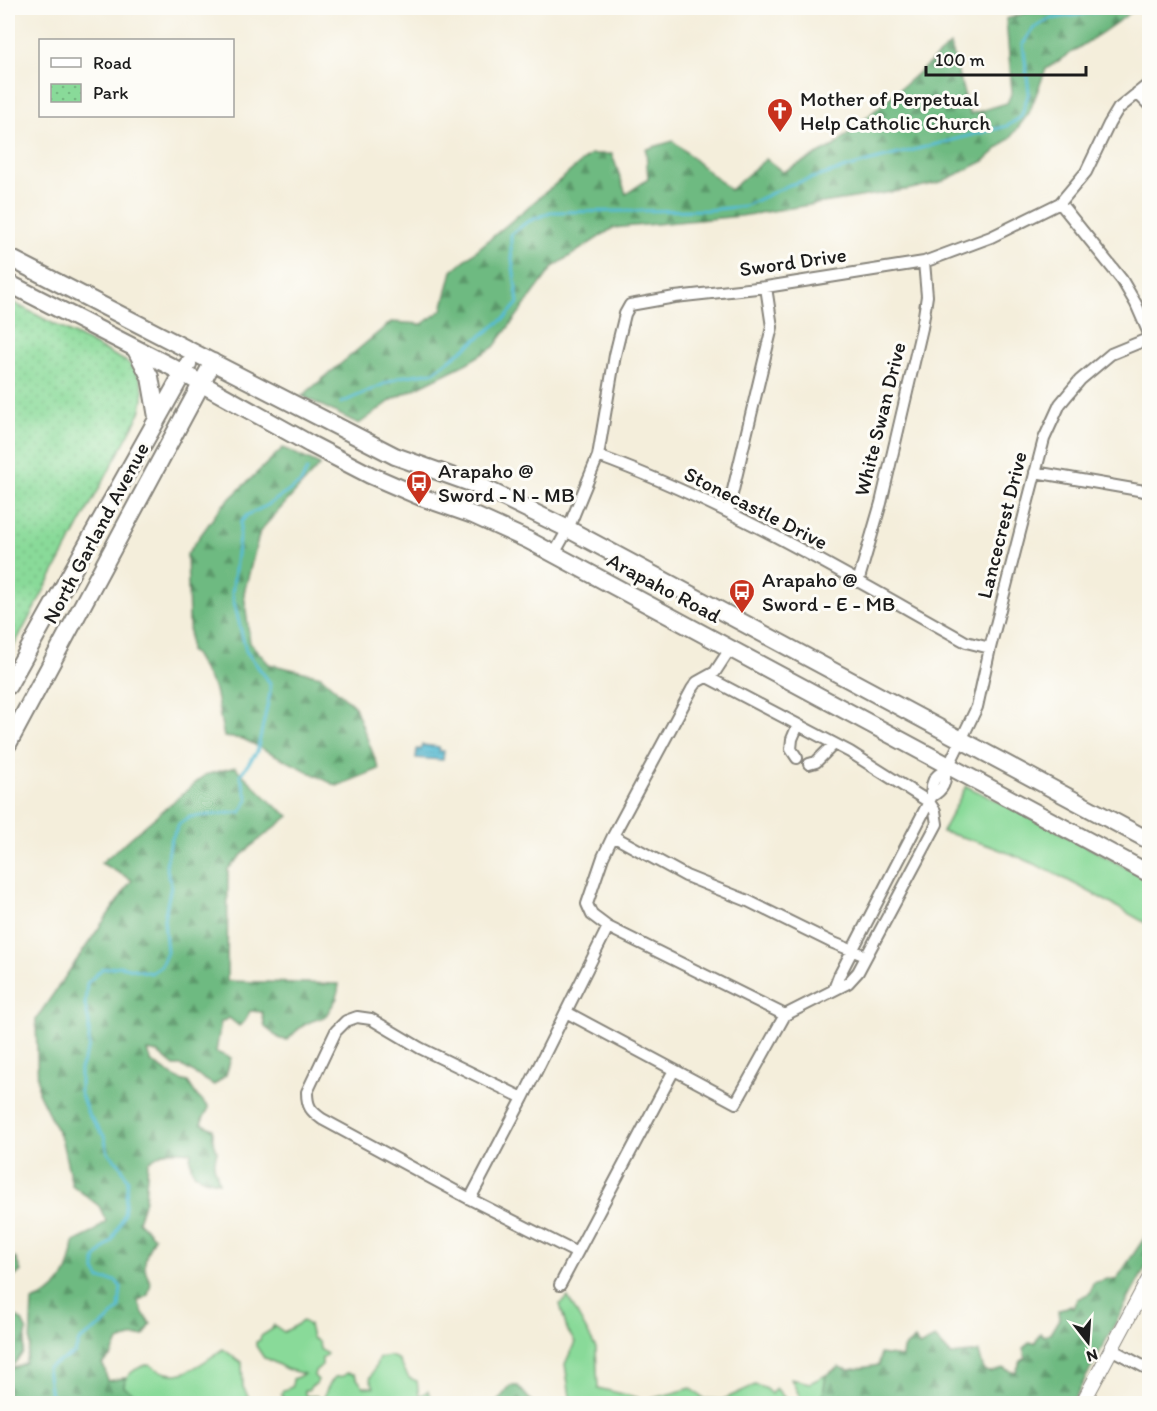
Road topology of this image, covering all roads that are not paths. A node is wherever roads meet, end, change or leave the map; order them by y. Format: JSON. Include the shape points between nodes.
{"nodes":[{"id":1,"x":1149,"y":83,"type":"edge"},
{"id":2,"x":1137,"y":93,"type":"junction"},
{"id":3,"x":1149,"y":106,"type":"edge"},
{"id":4,"x":1060,"y":203,"type":"junction"},
{"id":5,"x":8,"y":256,"type":"edge"},
{"id":6,"x":924,"y":262,"type":"junction"},
{"id":7,"x":52,"y":280,"type":"junction"},
{"id":8,"x":8,"y":283,"type":"edge"},
{"id":9,"x":766,"y":287,"type":"junction"},
{"id":10,"x":42,"y":300,"type":"junction"},
{"id":11,"x":1149,"y":337,"type":"edge"},
{"id":12,"x":135,"y":348,"type":"junction"},
{"id":13,"x":194,"y":352,"type":"junction"},
{"id":14,"x":213,"y":362,"type":"junction"},
{"id":15,"x":183,"y":373,"type":"junction"},
{"id":16,"x":202,"y":384,"type":"junction"},
{"id":17,"x":157,"y":417,"type":"junction"},
{"id":18,"x":598,"y":456,"type":"junction"},
{"id":19,"x":1035,"y":472,"type":"junction"},
{"id":20,"x":1149,"y":492,"type":"edge"},
{"id":21,"x":728,"y":511,"type":"junction"},
{"id":22,"x":568,"y":529,"type":"junction"},
{"id":23,"x":554,"y":554,"type":"junction"},
{"id":24,"x":858,"y":582,"type":"junction"},
{"id":25,"x":990,"y":648,"type":"junction"},
{"id":26,"x":730,"y":649,"type":"junction"},
{"id":27,"x":707,"y":677,"type":"junction"},
{"id":28,"x":8,"y":686,"type":"edge"},
{"id":29,"x":798,"y":725,"type":"junction"},
{"id":30,"x":962,"y":740,"type":"junction"},
{"id":31,"x":8,"y":744,"type":"edge"},
{"id":32,"x":834,"y":744,"type":"junction"},
{"id":33,"x":797,"y":758,"type":"dead end"},
{"id":34,"x":809,"y":764,"type":"dead end"},
{"id":35,"x":949,"y":765,"type":"junction"},
{"id":36,"x":930,"y":799,"type":"junction"},
{"id":37,"x":613,"y":836,"type":"junction"},
{"id":38,"x":1149,"y":841,"type":"edge"},
{"id":39,"x":1149,"y":874,"type":"edge"},
{"id":40,"x":608,"y":927,"type":"junction"},
{"id":41,"x":853,"y":950,"type":"junction"},
{"id":42,"x":866,"y":956,"type":"junction"},
{"id":43,"x":834,"y":990,"type":"junction"},
{"id":44,"x":566,"y":1012,"type":"junction"},
{"id":45,"x":785,"y":1016,"type":"junction"},
{"id":46,"x":674,"y":1070,"type":"junction"},
{"id":47,"x":523,"y":1098,"type":"junction"},
{"id":48,"x":470,"y":1199,"type":"junction"},
{"id":49,"x":577,"y":1253,"type":"junction"},
{"id":50,"x":1149,"y":1277,"type":"edge"},
{"id":51,"x":560,"y":1285,"type":"dead end"},
{"id":52,"x":1111,"y":1350,"type":"junction"},
{"id":53,"x":1149,"y":1370,"type":"edge"},
{"id":54,"x":1082,"y":1404,"type":"edge"}],
"edges":[{"from":1,"to":2,"type":"street","name":"Sword Drive"},
{"from":2,"to":3,"type":"street"},
{"from":2,"to":4,"type":"street","name":"Sword Drive","via":[[1119,109],[1086,172]]},
{"from":4,"to":6,"type":"street","name":"Sword Drive","via":[[991,237]]},
{"from":4,"to":11,"type":"street","via":[[1122,280]]},
{"from":5,"to":7,"type":"main road"},
{"from":6,"to":9,"type":"street","name":"Sword Drive"},
{"from":6,"to":24,"type":"street","name":"White Swan Drive","via":[[927,296],[922,328]]},
{"from":7,"to":10,"type":"main road"},
{"from":7,"to":13,"type":"main road"},
{"from":8,"to":10,"type":"main road"},
{"from":9,"to":18,"type":"street","name":"Sword Drive","via":[[630,305],[615,355]]},
{"from":9,"to":21,"type":"street","via":[[772,327]]},
{"from":10,"to":12,"type":"main road"},
{"from":11,"to":19,"type":"street","name":"Lancecrest Drive","via":[[1111,354],[1080,380],[1060,404]]},
{"from":12,"to":15,"type":"main road"},
{"from":12,"to":17,"type":"main road","via":[[150,377]]},
{"from":13,"to":14,"type":"main road"},
{"from":13,"to":15,"type":"main road","name":"North Garland Avenue"},
{"from":14,"to":16,"type":"main road","name":"North Garland Avenue"},
{"from":14,"to":22,"type":"main road","name":"Arapaho Road","via":[[395,456],[482,487]]},
{"from":15,"to":16,"type":"main road","name":"Arapaho Road"},
{"from":15,"to":17,"type":"main road","name":"North Garland Avenue"},
{"from":16,"to":23,"type":"main road","name":"Arapaho Road","via":[[370,475],[473,515]]},
{"from":16,"to":31,"type":"main road","name":"North Garland Avenue"},
{"from":17,"to":28,"type":"main road","name":"North Garland Avenue"},
{"from":18,"to":21,"type":"street","name":"Stonecastle Drive"},
{"from":18,"to":22,"type":"street","name":"Sword Drive"},
{"from":19,"to":20,"type":"street"},
{"from":19,"to":25,"type":"street","name":"Lancecrest Drive"},
{"from":21,"to":24,"type":"street","name":"Stonecastle Drive"},
{"from":22,"to":23,"type":"street","name":"Sword Drive"},
{"from":22,"to":30,"type":"main road","name":"Arapaho Road"},
{"from":23,"to":26,"type":"main road","name":"Arapaho Road"},
{"from":24,"to":25,"type":"street","name":"Stonecastle Drive","via":[[966,642]]},
{"from":25,"to":30,"type":"street","name":"Lancecrest Drive","via":[[977,707]]},
{"from":26,"to":27,"type":"street","via":[[716,672]]},
{"from":26,"to":35,"type":"main road","name":"Arapaho Road"},
{"from":27,"to":29,"type":"street"},
{"from":27,"to":37,"type":"street","via":[[692,689]]},
{"from":29,"to":32,"type":"street"},
{"from":29,"to":33,"type":"street","via":[[790,749]]},
{"from":30,"to":35,"type":"street","name":"Lancecrest Drive"},
{"from":30,"to":38,"type":"main road","name":"Arapaho Road"},
{"from":32,"to":34,"type":"street"},
{"from":32,"to":36,"type":"street"},
{"from":35,"to":39,"type":"main road","name":"Arapaho Road"},
{"from":36,"to":41,"type":"street"},
{"from":36,"to":42,"type":"street","via":[[937,824]]},
{"from":37,"to":40,"type":"street","via":[[587,904],[592,915]]},
{"from":37,"to":41,"type":"street","via":[[686,876]]},
{"from":40,"to":44,"type":"street"},
{"from":40,"to":45,"type":"street"},
{"from":41,"to":42,"type":"street"},
{"from":41,"to":43,"type":"street"},
{"from":42,"to":43,"type":"street","via":[[848,983]]},
{"from":43,"to":45,"type":"street"},
{"from":44,"to":46,"type":"street"},
{"from":44,"to":47,"type":"street"},
{"from":45,"to":46,"type":"street","via":[[736,1103]]},
{"from":46,"to":49,"type":"street"},
{"from":47,"to":48,"type":"street"},
{"from":47,"to":48,"type":"street","via":[[370,1019],[357,1017],[336,1031],[307,1092],[310,1111]]},
{"from":48,"to":49,"type":"street"},
{"from":49,"to":51,"type":"street"},
{"from":50,"to":52,"type":"street"},
{"from":52,"to":53,"type":"street"},
{"from":52,"to":54,"type":"street"}]}
